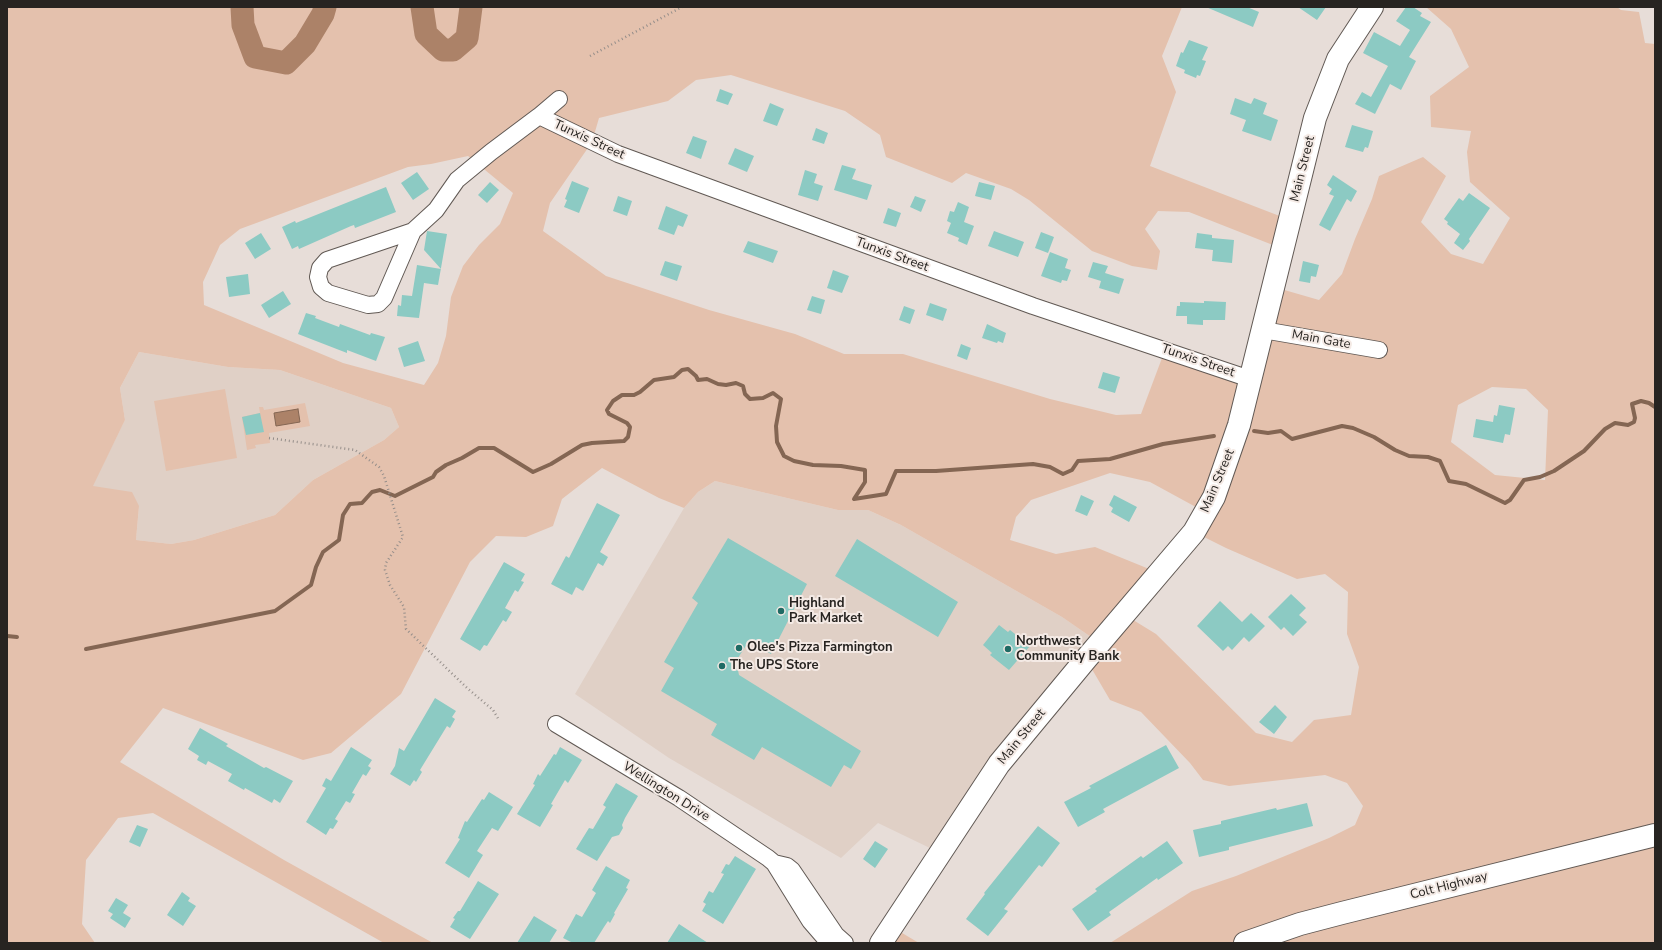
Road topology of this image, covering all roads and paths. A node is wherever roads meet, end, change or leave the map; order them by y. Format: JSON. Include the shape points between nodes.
{"nodes":[{"id":1,"x":682,"y":7,"type":"edge"},
{"id":2,"x":1372,"y":7,"type":"edge"},
{"id":3,"x":590,"y":56,"type":"dead end"},
{"id":4,"x":559,"y":99,"type":"dead end"},
{"id":5,"x":539,"y":116,"type":"junction"},
{"id":6,"x":413,"y":231,"type":"junction"},
{"id":7,"x":1263,"y":330,"type":"junction"},
{"id":8,"x":1379,"y":350,"type":"dead end"},
{"id":9,"x":1250,"y":379,"type":"junction"},
{"id":10,"x":269,"y":438,"type":"dead end"},
{"id":11,"x":499,"y":720,"type":"dead end"},
{"id":12,"x":556,"y":724,"type":"dead end"},
{"id":13,"x":1655,"y":835,"type":"edge"},
{"id":14,"x":774,"y":864,"type":"junction"},
{"id":15,"x":830,"y":943,"type":"edge"},
{"id":16,"x":845,"y":943,"type":"edge"},
{"id":17,"x":880,"y":943,"type":"edge"},
{"id":18,"x":1245,"y":943,"type":"edge"}],
"edges":[{"from":1,"to":3,"type":"path"},
{"from":2,"to":7,"type":"highway","name":"Main Street","via":[[1338,59],[1316,118]]},
{"from":4,"to":5,"type":"street","name":"Tunxis Street"},
{"from":5,"to":6,"type":"street","name":"Tunxis Street","via":[[457,180],[436,210]]},
{"from":5,"to":9,"type":"street","name":"Tunxis Street","via":[[618,154],[1033,306]]},
{"from":6,"to":6,"type":"street","name":"Tunxis Street","via":[[384,298],[378,304],[368,305],[328,293],[321,286],[318,277],[320,268],[327,260]]},
{"from":7,"to":8,"type":"street","name":"Main Gate"},
{"from":7,"to":9,"type":"highway","name":"Main Street"},
{"from":9,"to":17,"type":"highway","name":"Main Street","via":[[1230,455],[1214,497],[1194,532],[999,764]]},
{"from":10,"to":11,"type":"path","via":[[355,450],[379,468],[384,476],[403,537],[386,563],[385,570],[390,585],[404,607],[406,629],[493,710]]},
{"from":12,"to":14,"type":"street","name":"Wellington Drive","via":[[679,798]]},
{"from":13,"to":18,"type":"highway","name":"Colt Highway","via":[[1300,924]]},
{"from":14,"to":15,"type":"street","name":"Wellington Drive","via":[[810,920]]},
{"from":14,"to":16,"type":"street","name":"Wellington Drive","via":[[787,866],[792,870],[836,936]]}]}
